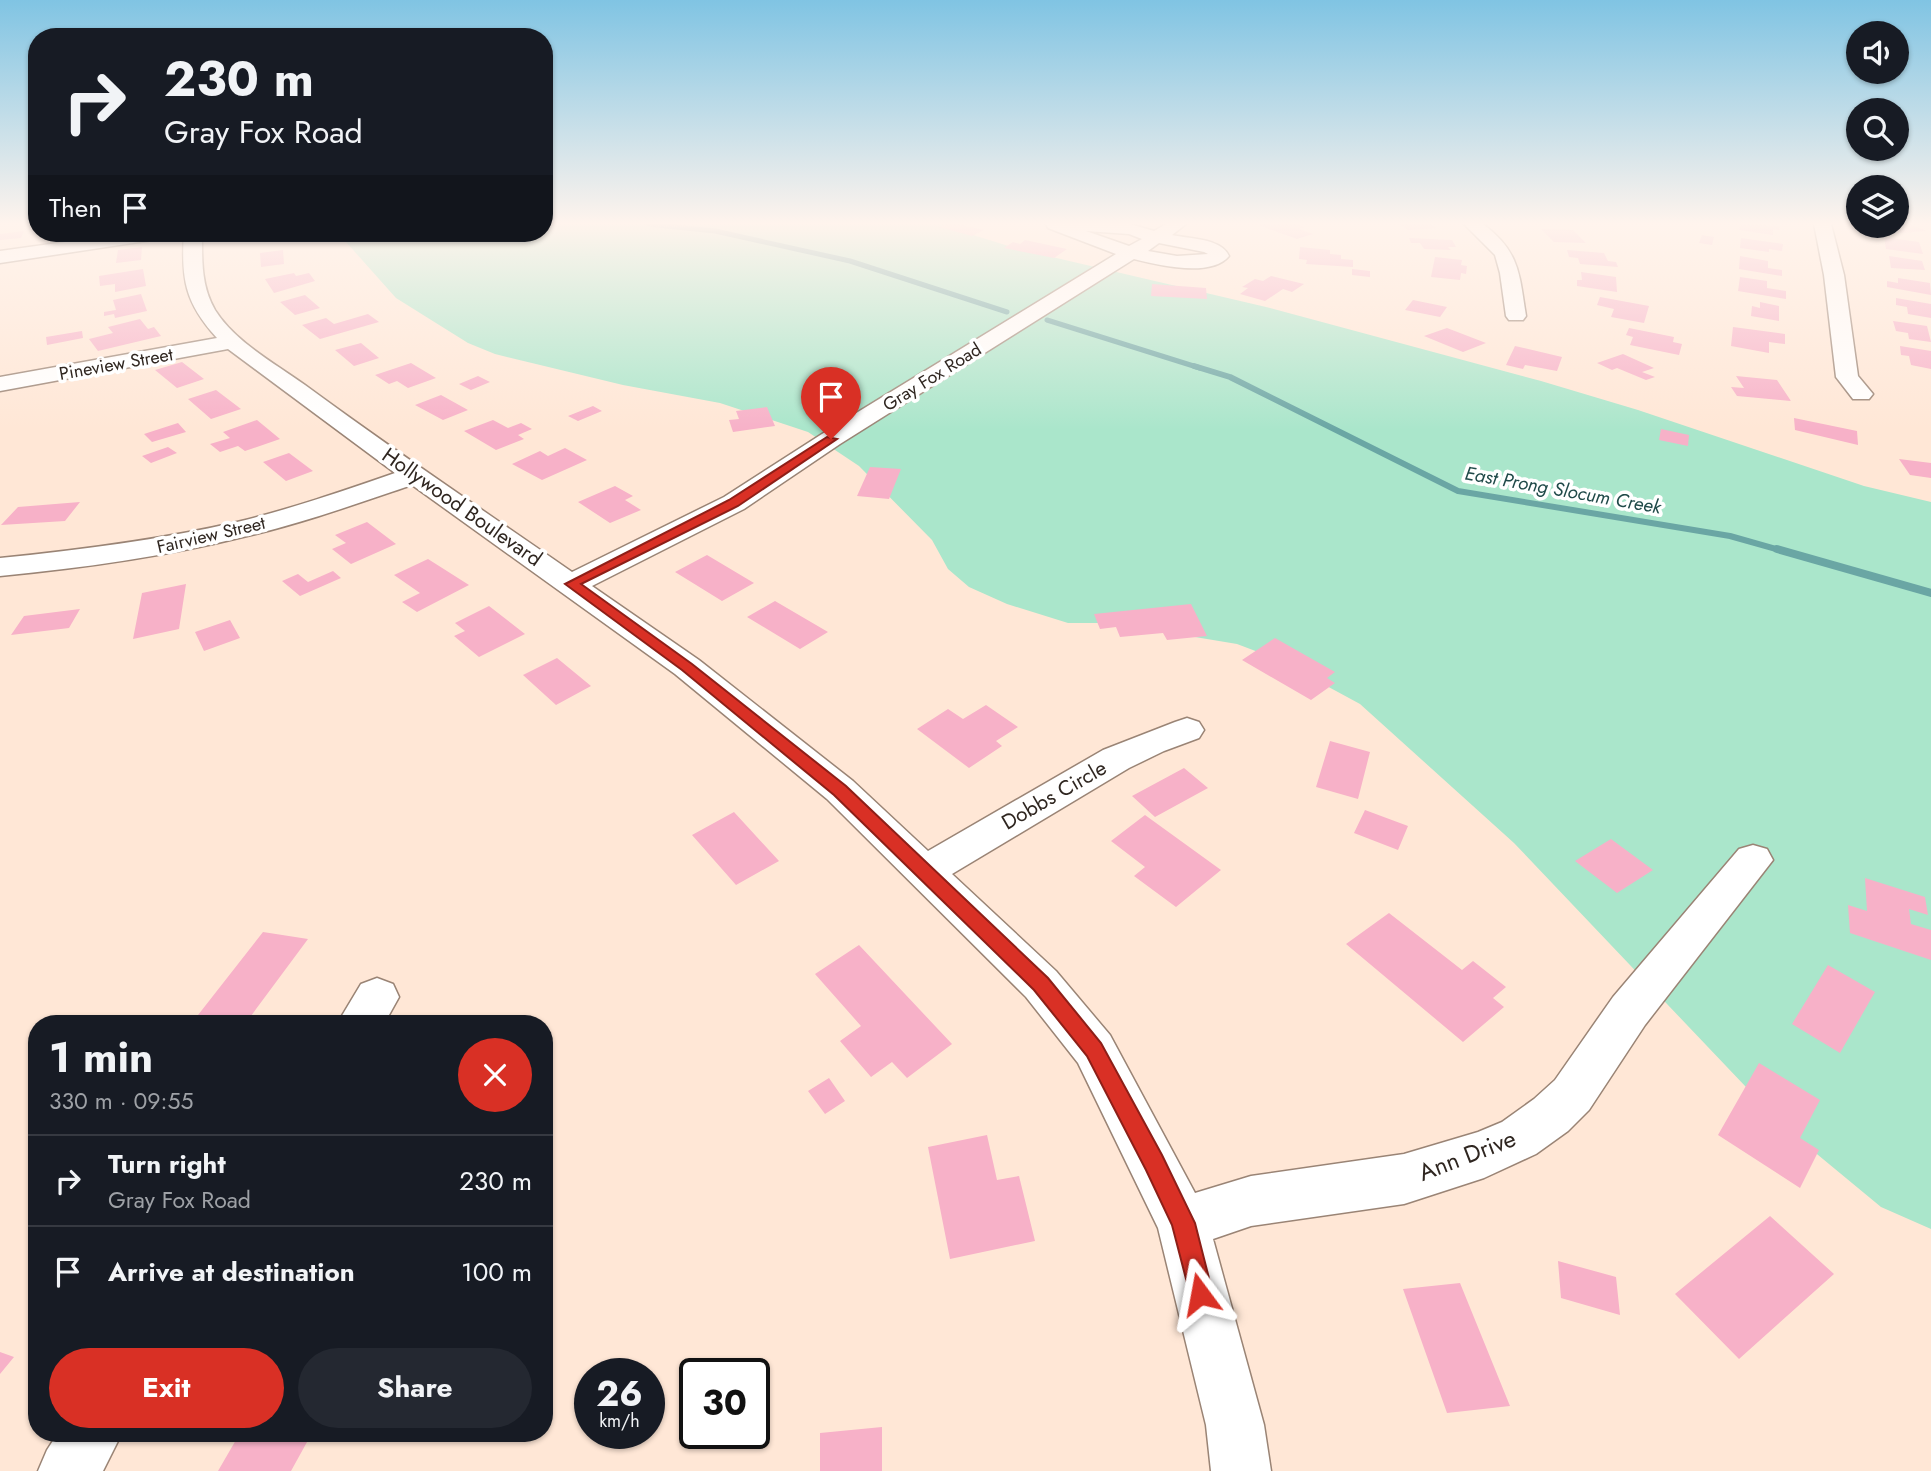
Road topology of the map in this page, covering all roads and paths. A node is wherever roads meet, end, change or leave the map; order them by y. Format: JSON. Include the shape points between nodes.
{"nodes":[{"id":1,"x":196,"y":293,"type":"edge"},
{"id":2,"x":1066,"y":293,"type":"edge"},
{"id":3,"x":1513,"y":293,"type":"edge"},
{"id":4,"x":1836,"y":293,"type":"edge"},
{"id":5,"x":1516,"y":316,"type":"dead end"},
{"id":6,"x":232,"y":342,"type":"junction"},
{"id":7,"x":0,"y":384,"type":"edge"},
{"id":8,"x":1861,"y":394,"type":"dead end"},
{"id":9,"x":416,"y":475,"type":"junction"},
{"id":10,"x":0,"y":567,"type":"edge"},
{"id":11,"x":572,"y":584,"type":"junction"},
{"id":12,"x":1187,"y":730,"type":"dead end"},
{"id":13,"x":1753,"y":860,"type":"dead end"},
{"id":14,"x":925,"y":871,"type":"junction"},
{"id":15,"x":1183,"y":1223,"type":"junction"},
{"id":16,"x":87,"y":1442,"type":"edge"},
{"id":17,"x":68,"y":1471,"type":"edge"},
{"id":18,"x":1241,"y":1471,"type":"edge"}],
"edges":[{"from":1,"to":6,"type":"street","name":"Hollywood Boulevard","via":[[208,316]]},
{"from":2,"to":11,"type":"street","name":"Gray Fox Road","via":[[734,503]]},
{"from":3,"to":5,"type":"street"},
{"from":4,"to":8,"type":"street","via":[[1847,377]]},
{"from":6,"to":7,"type":"street","name":"Pineview Street"},
{"from":6,"to":9,"type":"street","name":"Hollywood Boulevard"},
{"from":9,"to":10,"type":"street","name":"Fairview Street","via":[[217,535]]},
{"from":9,"to":11,"type":"street","name":"Hollywood Boulevard"},
{"from":11,"to":14,"type":"street","name":"Hollywood Boulevard","via":[[793,751]]},
{"from":12,"to":14,"type":"street","name":"Dobbs Circle","via":[[1116,759]]},
{"from":13,"to":15,"type":"street","name":"Ann Drive","via":[[1629,1011],[1572,1095],[1519,1138],[1404,1179],[1251,1201]]},
{"from":14,"to":15,"type":"street","name":"Hollywood Boulevard","via":[[1041,984],[1094,1049]]},
{"from":15,"to":18,"type":"street","name":"Hollywood Boulevard","via":[[1235,1424]]},
{"from":16,"to":17,"type":"street"}]}
